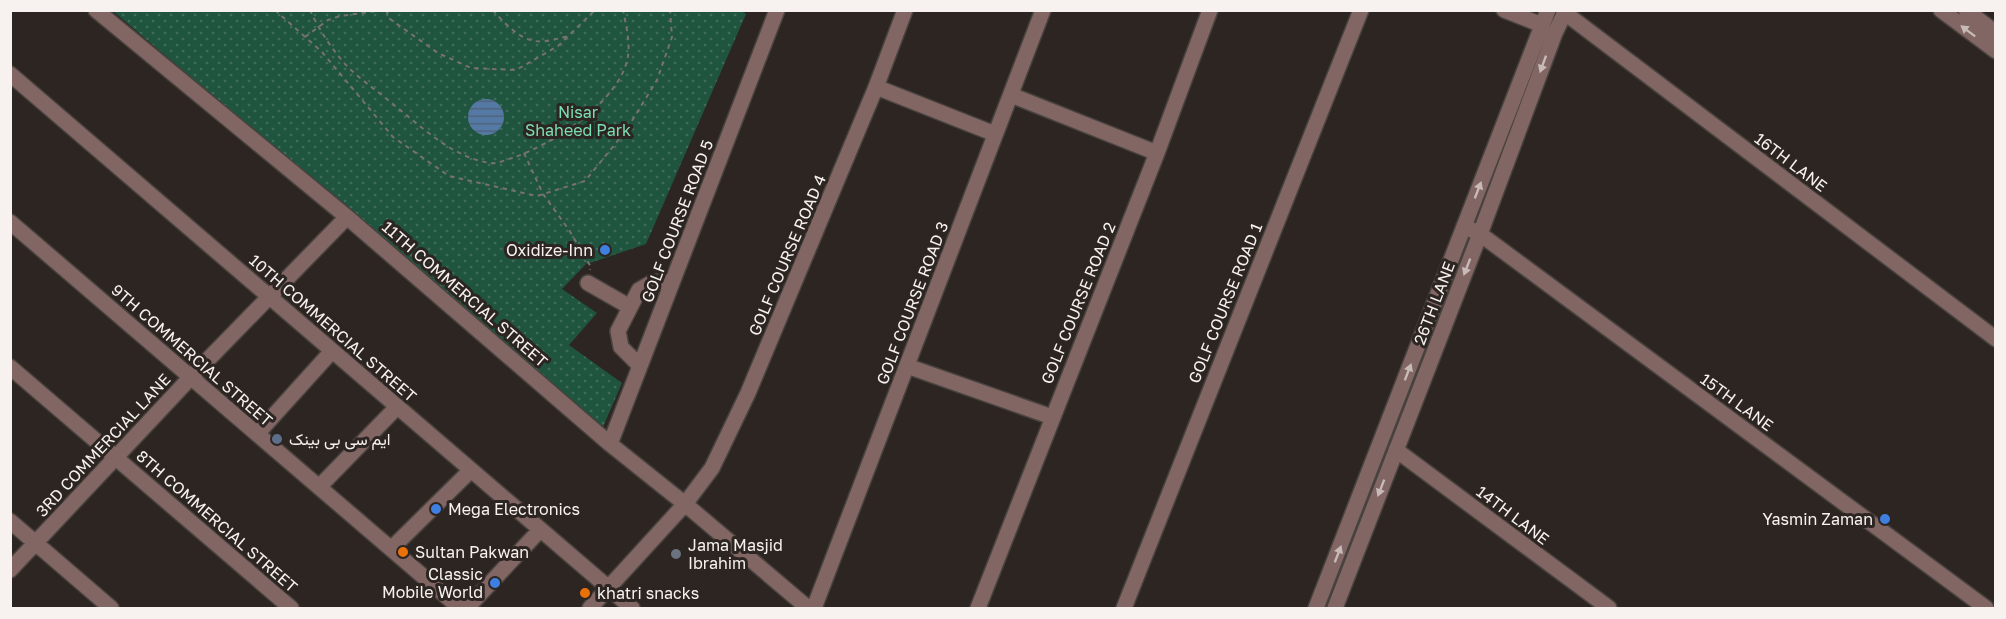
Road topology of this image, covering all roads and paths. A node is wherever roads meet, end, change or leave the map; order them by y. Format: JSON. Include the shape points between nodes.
{"nodes":[{"id":1,"x":96,"y":10,"type":"edge"},
{"id":2,"x":275,"y":10,"type":"edge"},
{"id":3,"x":310,"y":10,"type":"edge"},
{"id":4,"x":385,"y":10,"type":"edge"},
{"id":5,"x":493,"y":10,"type":"edge"},
{"id":6,"x":595,"y":10,"type":"edge"},
{"id":7,"x":623,"y":10,"type":"edge"},
{"id":8,"x":670,"y":10,"type":"edge"},
{"id":9,"x":777,"y":10,"type":"edge"},
{"id":10,"x":905,"y":10,"type":"edge"},
{"id":11,"x":1043,"y":10,"type":"edge"},
{"id":12,"x":1210,"y":10,"type":"edge"},
{"id":13,"x":1361,"y":10,"type":"edge"},
{"id":14,"x":1504,"y":10,"type":"edge"},
{"id":15,"x":1941,"y":10,"type":"edge"},
{"id":16,"x":1966,"y":10,"type":"edge"},
{"id":17,"x":1565,"y":12,"type":"edge"},
{"id":18,"x":1545,"y":18,"type":"edge"},
{"id":19,"x":318,"y":27,"type":"junction"},
{"id":20,"x":1995,"y":33,"type":"edge"},
{"id":21,"x":568,"y":36,"type":"junction"},
{"id":22,"x":305,"y":37,"type":"junction"},
{"id":23,"x":1995,"y":51,"type":"edge"},
{"id":24,"x":10,"y":74,"type":"edge"},
{"id":25,"x":876,"y":87,"type":"junction"},
{"id":26,"x":1011,"y":95,"type":"junction"},
{"id":27,"x":995,"y":134,"type":"junction"},
{"id":28,"x":524,"y":153,"type":"junction"},
{"id":29,"x":1156,"y":153,"type":"junction"},
{"id":30,"x":543,"y":194,"type":"junction"},
{"id":31,"x":347,"y":217,"type":"junction"},
{"id":32,"x":10,"y":222,"type":"edge"},
{"id":33,"x":1464,"y":226,"type":"junction"},
{"id":34,"x":1480,"y":234,"type":"junction"},
{"id":35,"x":672,"y":282,"type":"junction"},
{"id":36,"x":588,"y":283,"type":"joint"},
{"id":37,"x":268,"y":296,"type":"junction"},
{"id":38,"x":630,"y":307,"type":"junction"},
{"id":39,"x":1995,"y":339,"type":"edge"},
{"id":40,"x":332,"y":351,"type":"junction"},
{"id":41,"x":640,"y":366,"type":"junction"},
{"id":42,"x":907,"y":366,"type":"junction"},
{"id":43,"x":10,"y":367,"type":"edge"},
{"id":44,"x":191,"y":377,"type":"junction"},
{"id":45,"x":398,"y":407,"type":"junction"},
{"id":46,"x":1052,"y":417,"type":"junction"},
{"id":47,"x":257,"y":434,"type":"junction"},
{"id":48,"x":610,"y":444,"type":"junction"},
{"id":49,"x":1396,"y":450,"type":"junction"},
{"id":50,"x":115,"y":457,"type":"junction"},
{"id":51,"x":471,"y":470,"type":"junction"},
{"id":52,"x":319,"y":487,"type":"junction"},
{"id":53,"x":685,"y":504,"type":"junction"},
{"id":54,"x":10,"y":521,"type":"edge"},
{"id":55,"x":540,"y":530,"type":"junction"},
{"id":56,"x":36,"y":543,"type":"junction"},
{"id":57,"x":391,"y":549,"type":"junction"},
{"id":58,"x":10,"y":570,"type":"edge"},
{"id":59,"x":608,"y":588,"type":"junction"},
{"id":60,"x":111,"y":609,"type":"edge"},
{"id":61,"x":291,"y":609,"type":"edge"},
{"id":62,"x":460,"y":609,"type":"edge"},
{"id":63,"x":467,"y":609,"type":"edge"},
{"id":64,"x":590,"y":609,"type":"edge"},
{"id":65,"x":632,"y":609,"type":"edge"},
{"id":66,"x":808,"y":609,"type":"edge"},
{"id":67,"x":814,"y":609,"type":"edge"},
{"id":68,"x":978,"y":609,"type":"edge"},
{"id":69,"x":1124,"y":609,"type":"edge"},
{"id":70,"x":1316,"y":609,"type":"edge"},
{"id":71,"x":1335,"y":609,"type":"edge"},
{"id":72,"x":1609,"y":609,"type":"edge"},
{"id":73,"x":1986,"y":609,"type":"edge"}],
"edges":[{"from":1,"to":31,"type":"street","name":"11TH COMMERCIAL STREET"},
{"from":2,"to":22,"type":"path"},
{"from":3,"to":19,"type":"path"},
{"from":4,"to":19,"type":"path","via":[[340,16]]},
{"from":4,"to":21,"type":"path","via":[[390,19],[438,53],[471,68],[516,70]]},
{"from":5,"to":21,"type":"path","via":[[521,36],[536,42]]},
{"from":6,"to":21,"type":"path"},
{"from":7,"to":28,"type":"path","via":[[628,57],[617,82],[595,108],[567,131]]},
{"from":8,"to":30,"type":"path","via":[[672,37],[657,80],[625,132],[585,181]]},
{"from":9,"to":35,"type":"street","name":"GOLF COURSE ROAD 5"},
{"from":10,"to":25,"type":"street","name":"GOLF COURSE ROAD 4"},
{"from":11,"to":26,"type":"street","name":"GOLF COURSE ROAD 3"},
{"from":12,"to":29,"type":"street","name":"GOLF COURSE ROAD 2"},
{"from":13,"to":69,"type":"street","name":"GOLF COURSE ROAD 1"},
{"from":14,"to":18,"type":"street"},
{"from":23,"to":15,"type":"street","one_way":true},
{"from":16,"to":20,"type":"street"},
{"from":17,"to":34,"type":"street","name":"26TH LANE","one_way":true},
{"from":17,"to":39,"type":"street","name":"16TH LANE"},
{"from":33,"to":18,"type":"street","one_way":true},
{"from":19,"to":22,"type":"path"},
{"from":19,"to":28,"type":"path","via":[[350,69],[442,143],[471,158],[494,164]]},
{"from":22,"to":30,"type":"path","via":[[393,137],[449,176],[537,196]]},
{"from":24,"to":37,"type":"street","name":"10TH COMMERCIAL STREET"},
{"from":25,"to":27,"type":"street"},
{"from":25,"to":53,"type":"street","name":"GOLF COURSE ROAD 4","via":[[748,393],[712,468]]},
{"from":26,"to":27,"type":"street","name":"GOLF COURSE ROAD 3"},
{"from":26,"to":29,"type":"street"},
{"from":27,"to":42,"type":"street","name":"GOLF COURSE ROAD 3"},
{"from":28,"to":30,"type":"path"},
{"from":29,"to":46,"type":"street","name":"GOLF COURSE ROAD 2"},
{"from":30,"to":36,"type":"path","via":[[591,267]]},
{"from":31,"to":37,"type":"street","name":"3RD COMMERCIAL LANE"},
{"from":31,"to":48,"type":"street","name":"11TH COMMERCIAL STREET"},
{"from":32,"to":44,"type":"street","name":"9TH COMMERCIAL STREET"},
{"from":33,"to":34,"type":"street","name":"15TH LANE"},
{"from":70,"to":33,"type":"street","one_way":true},
{"from":34,"to":49,"type":"street","name":"26TH LANE","one_way":true},
{"from":34,"to":73,"type":"street","name":"15TH LANE"},
{"from":35,"to":38,"type":"street","via":[[646,284]]},
{"from":35,"to":41,"type":"street","name":"GOLF COURSE ROAD 5"},
{"from":36,"to":38,"type":"street"},
{"from":37,"to":40,"type":"street","name":"10TH COMMERCIAL STREET"},
{"from":37,"to":44,"type":"street","name":"3RD COMMERCIAL LANE"},
{"from":38,"to":41,"type":"street","via":[[618,339]]},
{"from":40,"to":45,"type":"street","name":"10TH COMMERCIAL STREET"},
{"from":40,"to":47,"type":"street"},
{"from":41,"to":48,"type":"street","name":"GOLF COURSE ROAD 5"},
{"from":42,"to":46,"type":"street"},
{"from":42,"to":67,"type":"street","name":"GOLF COURSE ROAD 3"},
{"from":43,"to":50,"type":"street","name":"8TH COMMERCIAL STREET"},
{"from":44,"to":47,"type":"street","name":"9TH COMMERCIAL STREET"},
{"from":44,"to":50,"type":"street","name":"3RD COMMERCIAL LANE"},
{"from":45,"to":51,"type":"street","name":"10TH COMMERCIAL STREET"},
{"from":45,"to":52,"type":"street"},
{"from":46,"to":68,"type":"street","name":"GOLF COURSE ROAD 2"},
{"from":47,"to":52,"type":"street","name":"9TH COMMERCIAL STREET"},
{"from":48,"to":53,"type":"street","name":"11TH COMMERCIAL STREET"},
{"from":49,"to":71,"type":"street","name":"26TH LANE","one_way":true},
{"from":49,"to":72,"type":"street","name":"14TH LANE"},
{"from":50,"to":56,"type":"street","name":"3RD COMMERCIAL LANE"},
{"from":50,"to":61,"type":"street","name":"8TH COMMERCIAL STREET"},
{"from":51,"to":55,"type":"street","name":"10TH COMMERCIAL STREET"},
{"from":51,"to":57,"type":"street"},
{"from":52,"to":57,"type":"street","name":"9TH COMMERCIAL STREET"},
{"from":53,"to":59,"type":"street","name":"GOLF COURSE ROAD 4"},
{"from":53,"to":66,"type":"street","name":"11TH COMMERCIAL STREET"},
{"from":54,"to":56,"type":"street"},
{"from":55,"to":59,"type":"street","name":"10TH COMMERCIAL STREET"},
{"from":55,"to":63,"type":"street"},
{"from":56,"to":58,"type":"street","name":"3RD COMMERCIAL LANE"},
{"from":56,"to":60,"type":"street"},
{"from":57,"to":62,"type":"street","name":"9TH COMMERCIAL STREET"},
{"from":59,"to":64,"type":"street","name":"GOLF COURSE ROAD 4"},
{"from":59,"to":65,"type":"street","name":"10TH COMMERCIAL STREET"}]}
